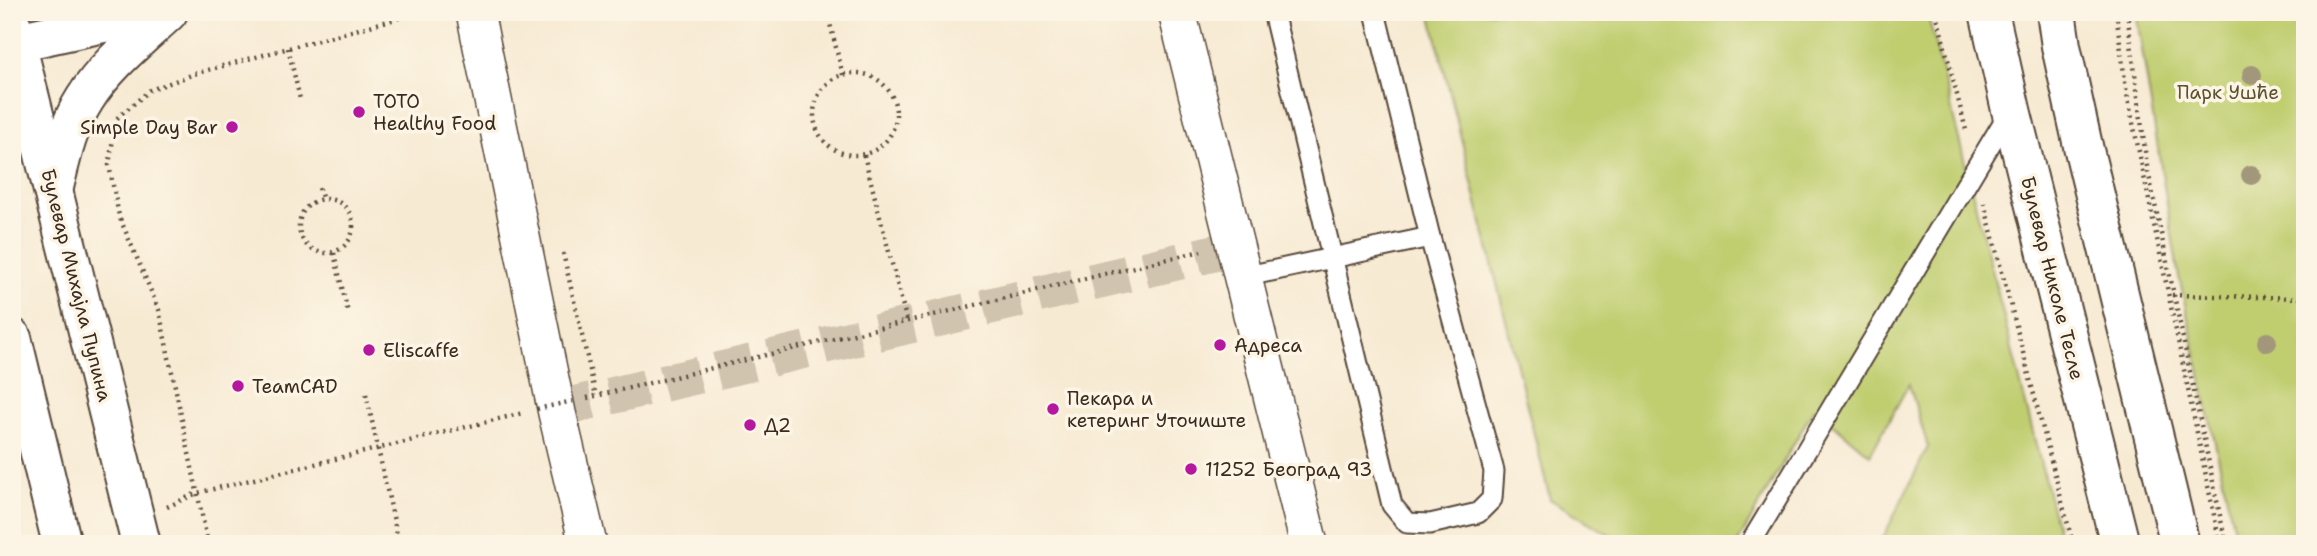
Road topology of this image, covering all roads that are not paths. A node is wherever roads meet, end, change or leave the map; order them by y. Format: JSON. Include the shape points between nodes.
{"nodes":[{"id":1,"x":154,"y":12,"type":"edge"},
{"id":2,"x":168,"y":12,"type":"edge"},
{"id":3,"x":475,"y":12,"type":"edge"},
{"id":4,"x":1177,"y":12,"type":"edge"},
{"id":5,"x":1273,"y":12,"type":"edge"},
{"id":6,"x":1375,"y":12,"type":"edge"},
{"id":7,"x":1989,"y":12,"type":"edge"},
{"id":8,"x":2056,"y":12,"type":"edge"},
{"id":9,"x":14,"y":37,"type":"edge"},
{"id":10,"x":2011,"y":110,"type":"junction"},
{"id":11,"x":53,"y":189,"type":"junction"},
{"id":12,"x":1430,"y":237,"type":"junction"},
{"id":13,"x":1332,"y":257,"type":"junction"},
{"id":14,"x":1243,"y":277,"type":"junction"},
{"id":15,"x":12,"y":338,"type":"edge"},
{"id":16,"x":62,"y":544,"type":"edge"},
{"id":17,"x":141,"y":544,"type":"edge"},
{"id":18,"x":588,"y":544,"type":"edge"},
{"id":19,"x":1309,"y":544,"type":"edge"},
{"id":20,"x":1750,"y":544,"type":"edge"},
{"id":21,"x":2120,"y":544,"type":"edge"},
{"id":22,"x":2180,"y":544,"type":"edge"}],
"edges":[{"from":1,"to":9,"type":"main road"},
{"from":2,"to":11,"type":"main road","via":[[117,59],[84,100],[64,146]]},
{"from":3,"to":18,"type":"street"},
{"from":4,"to":14,"type":"street"},
{"from":5,"to":13,"type":"lane"},
{"from":6,"to":12,"type":"lane"},
{"from":7,"to":10,"type":"main road","name":"Булевар Николе Тесле"},
{"from":8,"to":22,"type":"main road","via":[[2083,146]]},
{"from":9,"to":11,"type":"main road","name":"Булевар Михајла Пупина"},
{"from":10,"to":20,"type":"lane"},
{"from":10,"to":21,"type":"main road","name":"Булевар Николе Тесле"},
{"from":11,"to":17,"type":"main road","name":"Булевар Михајла Пупина"},
{"from":12,"to":13,"type":"lane"},
{"from":12,"to":13,"type":"lane","via":[[1494,471],[1492,499],[1478,513],[1430,524],[1407,523],[1392,505]]},
{"from":13,"to":14,"type":"lane"},
{"from":14,"to":19,"type":"street"},
{"from":15,"to":16,"type":"main road"}]}
